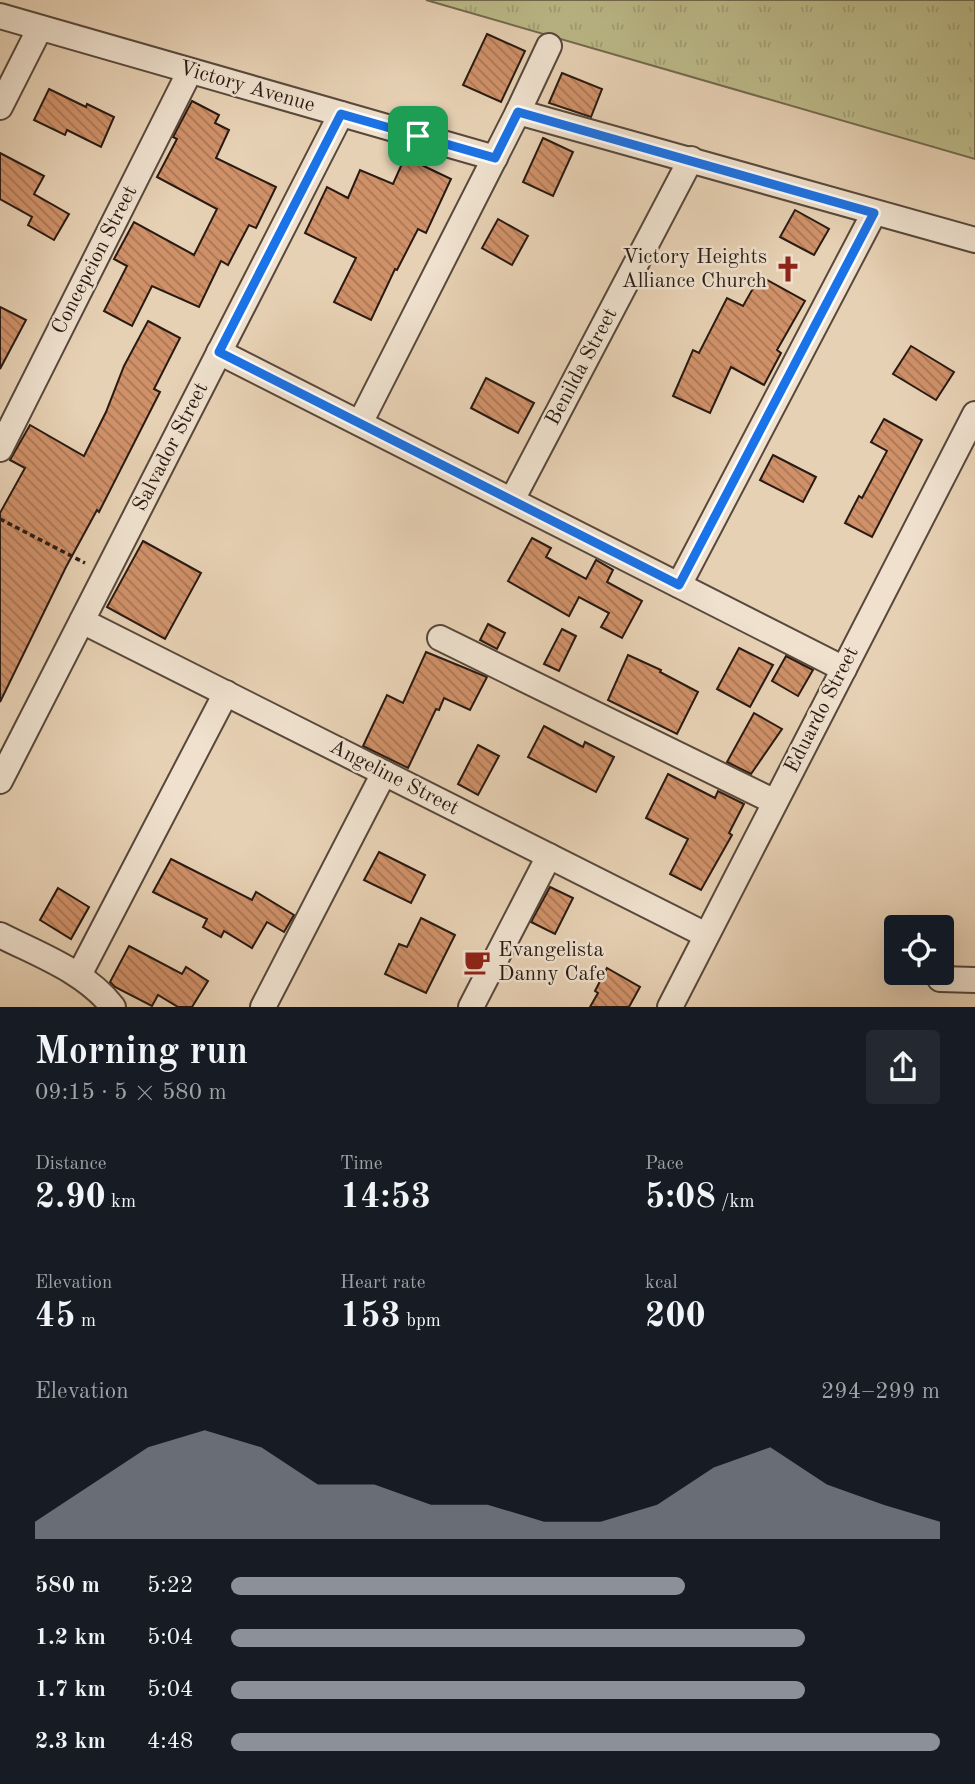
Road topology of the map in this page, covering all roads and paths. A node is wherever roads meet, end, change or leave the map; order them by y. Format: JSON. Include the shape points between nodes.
{"nodes":[{"id":1,"x":0,"y":16,"type":"edge"},
{"id":2,"x":40,"y":28,"type":"junction"},
{"id":3,"x":549,"y":46,"type":"dead end"},
{"id":4,"x":190,"y":71,"type":"junction"},
{"id":5,"x":0,"y":107,"type":"edge"},
{"id":6,"x":518,"y":112,"type":"junction"},
{"id":7,"x":341,"y":114,"type":"junction"},
{"id":8,"x":495,"y":158,"type":"junction"},
{"id":9,"x":691,"y":159,"type":"junction"},
{"id":10,"x":874,"y":213,"type":"junction"},
{"id":11,"x":975,"y":240,"type":"edge"},
{"id":12,"x":219,"y":352,"type":"junction"},
{"id":13,"x":975,"y":414,"type":"edge"},
{"id":14,"x":360,"y":423,"type":"junction"},
{"id":15,"x":0,"y":449,"type":"edge"},
{"id":16,"x":512,"y":500,"type":"junction"},
{"id":17,"x":0,"y":519,"type":"edge"},
{"id":18,"x":106,"y":574,"type":"junction"},
{"id":19,"x":679,"y":585,"type":"junction"},
{"id":20,"x":82,"y":621,"type":"junction"},
{"id":21,"x":440,"y":638,"type":"dead end"},
{"id":22,"x":844,"y":669,"type":"junction"},
{"id":23,"x":226,"y":693,"type":"junction"},
{"id":24,"x":384,"y":773,"type":"junction"},
{"id":25,"x":0,"y":781,"type":"edge"},
{"id":26,"x":775,"y":802,"type":"junction"},
{"id":27,"x":549,"y":856,"type":"junction"},
{"id":28,"x":0,"y":935,"type":"edge"},
{"id":29,"x":706,"y":935,"type":"junction"},
{"id":30,"x":79,"y":975,"type":"junction"},
{"id":31,"x":954,"y":979,"type":"edge"},
{"id":32,"x":975,"y":980,"type":"edge"},
{"id":33,"x":113,"y":1007,"type":"edge"},
{"id":34,"x":263,"y":1007,"type":"edge"},
{"id":35,"x":471,"y":1007,"type":"edge"},
{"id":36,"x":670,"y":1007,"type":"edge"}],
"edges":[{"from":1,"to":2,"type":"street","name":"Victory Avenue"},
{"from":2,"to":4,"type":"street","name":"Victory Avenue"},
{"from":2,"to":5,"type":"street"},
{"from":3,"to":6,"type":"street"},
{"from":4,"to":7,"type":"street","name":"Victory Avenue"},
{"from":4,"to":15,"type":"street","name":"Concepcion Street"},
{"from":6,"to":8,"type":"street"},
{"from":6,"to":9,"type":"street"},
{"from":7,"to":8,"type":"street","name":"Victory Avenue"},
{"from":7,"to":12,"type":"street","name":"Salvador Street"},
{"from":8,"to":14,"type":"street"},
{"from":9,"to":10,"type":"street"},
{"from":9,"to":16,"type":"street","name":"Benilda Street"},
{"from":10,"to":11,"type":"street"},
{"from":10,"to":19,"type":"street"},
{"from":12,"to":14,"type":"street"},
{"from":12,"to":18,"type":"street","name":"Salvador Street"},
{"from":13,"to":22,"type":"street","name":"Eduardo Street"},
{"from":14,"to":16,"type":"street"},
{"from":16,"to":19,"type":"street"},
{"from":17,"to":18,"type":"path"},
{"from":18,"to":20,"type":"street","name":"Salvador Street"},
{"from":19,"to":22,"type":"street"},
{"from":20,"to":23,"type":"street","name":"Angeline Street"},
{"from":20,"to":25,"type":"street","name":"Salvador Street"},
{"from":21,"to":26,"type":"street"},
{"from":22,"to":26,"type":"street","name":"Eduardo Street"},
{"from":23,"to":24,"type":"street","name":"Angeline Street"},
{"from":23,"to":30,"type":"street"},
{"from":24,"to":27,"type":"street","name":"Angeline Street"},
{"from":24,"to":34,"type":"street"},
{"from":26,"to":29,"type":"street","name":"Eduardo Street"},
{"from":27,"to":29,"type":"street","name":"Angeline Street"},
{"from":27,"to":35,"type":"street"},
{"from":28,"to":30,"type":"street"},
{"from":29,"to":36,"type":"street","name":"Eduardo Street"},
{"from":30,"to":33,"type":"street"},
{"from":31,"to":32,"type":"street"}]}
